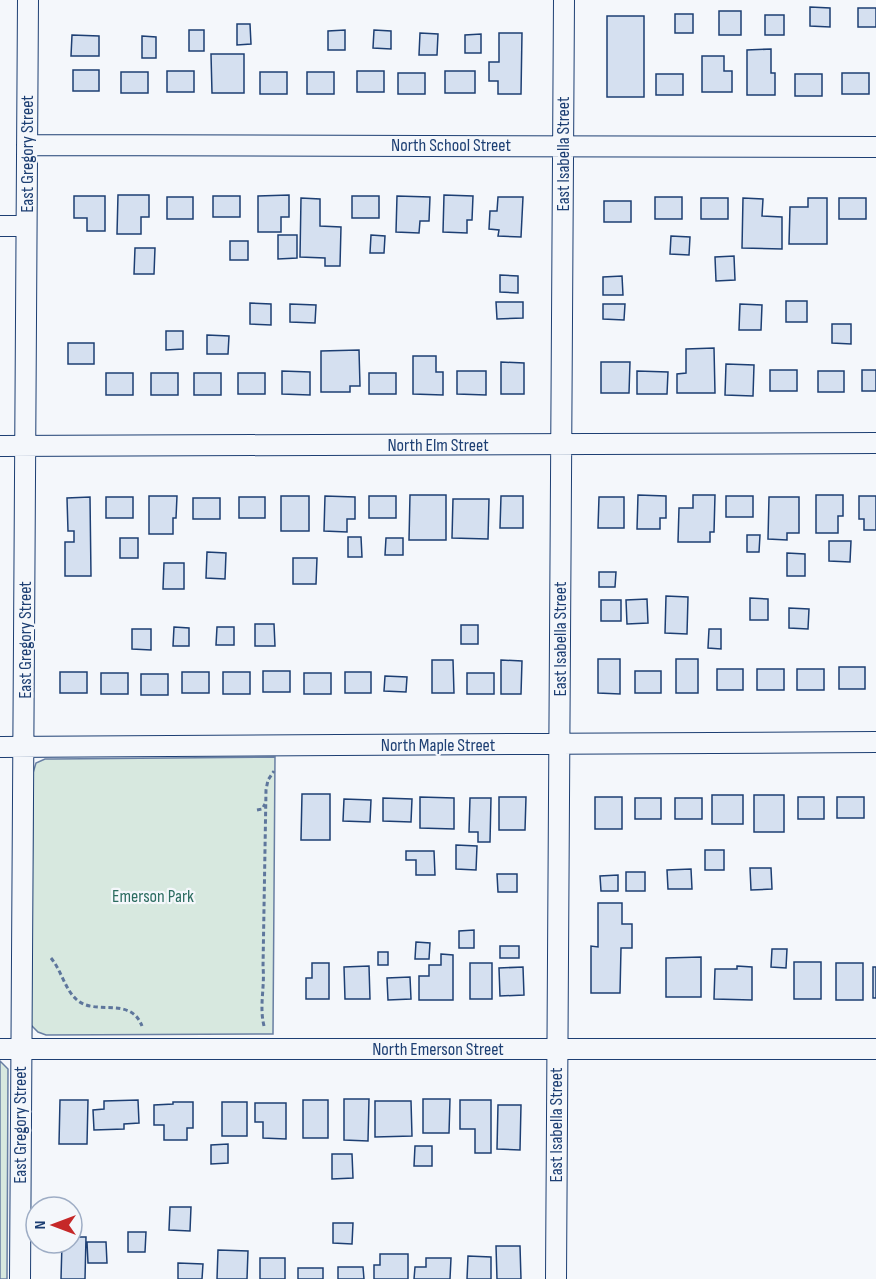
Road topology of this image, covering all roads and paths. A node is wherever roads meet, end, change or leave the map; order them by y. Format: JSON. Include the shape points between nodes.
{"nodes":[{"id":1,"x":28,"y":0,"type":"edge"},
{"id":2,"x":564,"y":0,"type":"edge"},
{"id":3,"x":27,"y":145,"type":"junction"},
{"id":4,"x":563,"y":145,"type":"junction"},
{"id":5,"x":876,"y":147,"type":"edge"},
{"id":6,"x":0,"y":226,"type":"edge"},
{"id":7,"x":26,"y":226,"type":"junction"},
{"id":8,"x":876,"y":443,"type":"edge"},
{"id":9,"x":561,"y":444,"type":"junction"},
{"id":10,"x":0,"y":446,"type":"edge"},
{"id":11,"x":26,"y":446,"type":"junction"},
{"id":12,"x":876,"y":742,"type":"edge"},
{"id":13,"x":559,"y":744,"type":"junction"},
{"id":14,"x":0,"y":747,"type":"edge"},
{"id":15,"x":24,"y":747,"type":"junction"},
{"id":16,"x":274,"y":771,"type":"dead end"},
{"id":17,"x":266,"y":802,"type":"junction"},
{"id":18,"x":257,"y":810,"type":"dead end"},
{"id":19,"x":51,"y":958,"type":"dead end"},
{"id":20,"x":142,"y":1026,"type":"dead end"},
{"id":21,"x":264,"y":1026,"type":"dead end"},
{"id":22,"x":0,"y":1049,"type":"edge"},
{"id":23,"x":20,"y":1049,"type":"junction"},
{"id":24,"x":556,"y":1049,"type":"junction"},
{"id":25,"x":876,"y":1049,"type":"edge"},
{"id":26,"x":20,"y":1279,"type":"edge"},
{"id":27,"x":556,"y":1279,"type":"edge"}],
"edges":[{"from":1,"to":3,"type":"street","name":"East Gregory Street"},
{"from":2,"to":4,"type":"street","name":"East Isabella Street"},
{"from":3,"to":4,"type":"street","name":"North School Street"},
{"from":3,"to":7,"type":"street","name":"East Gregory Street"},
{"from":4,"to":5,"type":"street","name":"North School Street"},
{"from":4,"to":9,"type":"street","name":"East Isabella Street"},
{"from":6,"to":7,"type":"street"},
{"from":7,"to":11,"type":"street","name":"East Gregory Street"},
{"from":8,"to":9,"type":"street","name":"North Elm Street"},
{"from":9,"to":11,"type":"street","name":"North Elm Street"},
{"from":9,"to":13,"type":"street","name":"East Isabella Street"},
{"from":10,"to":11,"type":"street","name":"North Elm Street"},
{"from":11,"to":15,"type":"street","name":"East Gregory Street"},
{"from":12,"to":13,"type":"street","name":"North Maple Street"},
{"from":13,"to":15,"type":"street","name":"North Maple Street"},
{"from":13,"to":24,"type":"street","name":"East Isabella Street"},
{"from":14,"to":15,"type":"street","name":"North Maple Street"},
{"from":15,"to":23,"type":"street","name":"East Gregory Street"},
{"from":16,"to":17,"type":"path","via":[[266,784]]},
{"from":17,"to":18,"type":"path"},
{"from":17,"to":21,"type":"path","via":[[261,1005]]},
{"from":19,"to":20,"type":"path","via":[[75,999],[85,1005],[134,1013]]},
{"from":22,"to":23,"type":"street","name":"North Emerson Street"},
{"from":23,"to":24,"type":"street","name":"North Emerson Street"},
{"from":23,"to":26,"type":"street","name":"East Gregory Street"},
{"from":24,"to":25,"type":"street","name":"North Emerson Street"},
{"from":24,"to":27,"type":"street","name":"East Isabella Street"}]}
